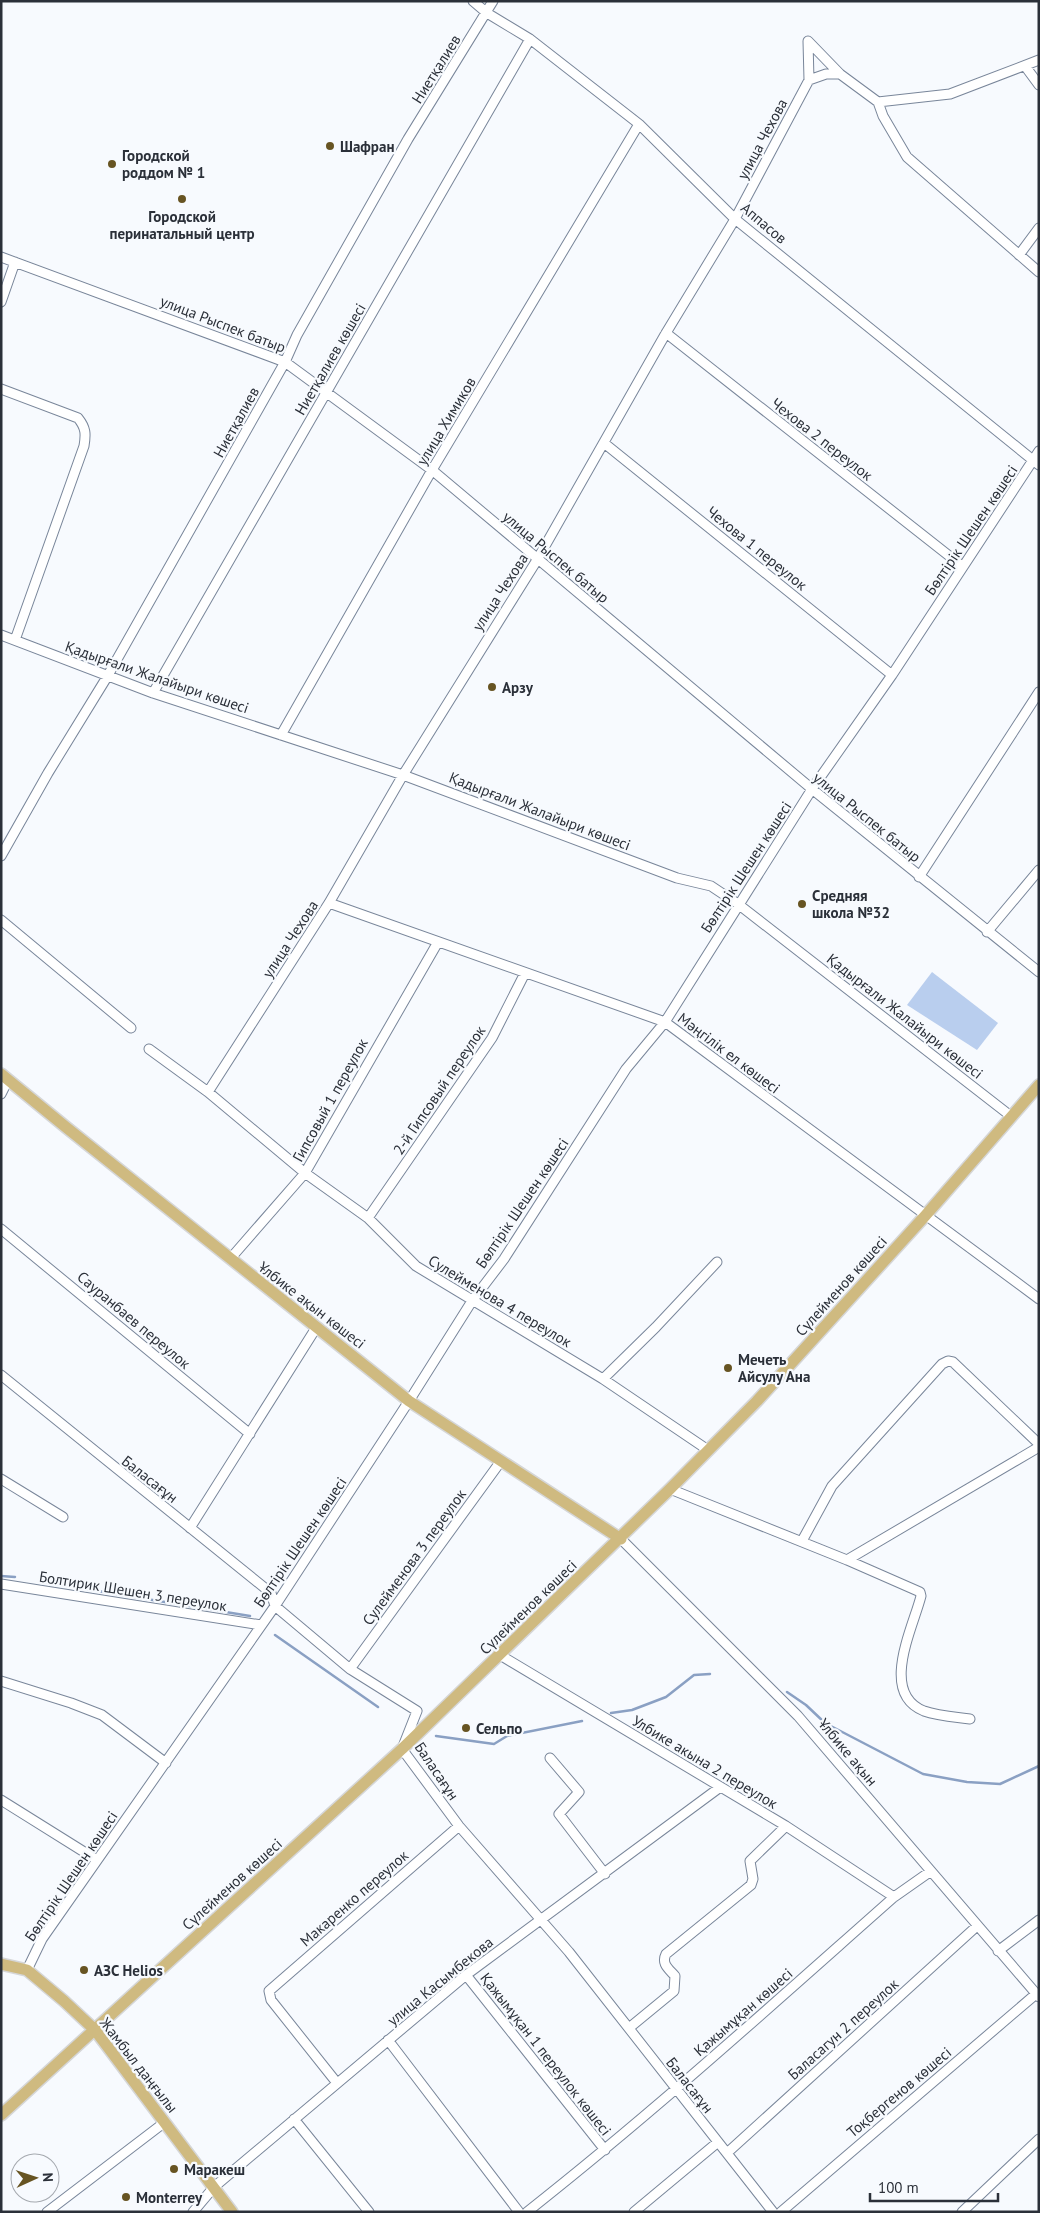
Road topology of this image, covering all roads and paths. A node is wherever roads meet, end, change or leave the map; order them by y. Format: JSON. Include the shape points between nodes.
{"nodes":[{"id":1,"x":473,"y":1,"type":"edge"},
{"id":2,"x":493,"y":1,"type":"edge"},
{"id":3,"x":487,"y":12,"type":"junction"},
{"id":4,"x":530,"y":39,"type":"junction"},
{"id":5,"x":1039,"y":60,"type":"edge"},
{"id":6,"x":1024,"y":66,"type":"junction"},
{"id":7,"x":840,"y":74,"type":"junction"},
{"id":8,"x":809,"y":80,"type":"junction"},
{"id":9,"x":1039,"y":85,"type":"edge"},
{"id":10,"x":878,"y":102,"type":"junction"},
{"id":11,"x":639,"y":124,"type":"junction"},
{"id":12,"x":736,"y":219,"type":"junction"},
{"id":13,"x":1039,"y":228,"type":"edge"},
{"id":14,"x":1019,"y":254,"type":"junction"},
{"id":15,"x":1,"y":257,"type":"edge"},
{"id":16,"x":15,"y":262,"type":"junction"},
{"id":17,"x":1039,"y":272,"type":"edge"},
{"id":18,"x":1,"y":302,"type":"edge"},
{"id":19,"x":666,"y":333,"type":"junction"},
{"id":20,"x":285,"y":362,"type":"junction"},
{"id":21,"x":1,"y":389,"type":"edge"},
{"id":22,"x":327,"y":392,"type":"junction"},
{"id":23,"x":604,"y":443,"type":"junction"},
{"id":24,"x":1039,"y":451,"type":"edge"},
{"id":25,"x":1036,"y":463,"type":"edge"},
{"id":26,"x":432,"y":470,"type":"junction"},
{"id":27,"x":537,"y":560,"type":"junction"},
{"id":28,"x":962,"y":566,"type":"junction"},
{"id":29,"x":1,"y":635,"type":"edge"},
{"id":30,"x":15,"y":640,"type":"junction"},
{"id":31,"x":892,"y":675,"type":"junction"},
{"id":32,"x":108,"y":676,"type":"junction"},
{"id":33,"x":153,"y":692,"type":"junction"},
{"id":34,"x":1039,"y":692,"type":"edge"},
{"id":35,"x":282,"y":735,"type":"junction"},
{"id":36,"x":403,"y":775,"type":"junction"},
{"id":37,"x":812,"y":790,"type":"junction"},
{"id":38,"x":1,"y":856,"type":"edge"},
{"id":39,"x":1039,"y":870,"type":"edge"},
{"id":40,"x":919,"y":877,"type":"junction"},
{"id":41,"x":329,"y":903,"type":"junction"},
{"id":42,"x":738,"y":904,"type":"junction"},
{"id":43,"x":1,"y":920,"type":"edge"},
{"id":44,"x":987,"y":932,"type":"junction"},
{"id":45,"x":438,"y":942,"type":"junction"},
{"id":46,"x":1039,"y":972,"type":"edge"},
{"id":47,"x":525,"y":974,"type":"junction"},
{"id":48,"x":665,"y":1022,"type":"junction"},
{"id":49,"x":131,"y":1028,"type":"dead end"},
{"id":50,"x":149,"y":1049,"type":"dead end"},
{"id":51,"x":5,"y":1077,"type":"edge"},
{"id":52,"x":1039,"y":1085,"type":"edge"},
{"id":53,"x":208,"y":1092,"type":"junction"},
{"id":54,"x":1,"y":1094,"type":"edge"},
{"id":55,"x":1012,"y":1117,"type":"junction"},
{"id":56,"x":305,"y":1173,"type":"junction"},
{"id":57,"x":925,"y":1216,"type":"junction"},
{"id":58,"x":368,"y":1218,"type":"junction"},
{"id":59,"x":1,"y":1229,"type":"edge"},
{"id":60,"x":230,"y":1259,"type":"junction"},
{"id":61,"x":717,"y":1262,"type":"dead end"},
{"id":62,"x":1039,"y":1299,"type":"edge"},
{"id":63,"x":472,"y":1301,"type":"junction"},
{"id":64,"x":316,"y":1328,"type":"junction"},
{"id":65,"x":1,"y":1375,"type":"edge"},
{"id":66,"x":603,"y":1379,"type":"junction"},
{"id":67,"x":409,"y":1401,"type":"junction"},
{"id":68,"x":250,"y":1434,"type":"junction"},
{"id":69,"x":1039,"y":1445,"type":"edge"},
{"id":70,"x":708,"y":1450,"type":"junction"},
{"id":71,"x":501,"y":1461,"type":"junction"},
{"id":72,"x":1,"y":1479,"type":"edge"},
{"id":73,"x":670,"y":1490,"type":"junction"},
{"id":74,"x":63,"y":1518,"type":"dead end"},
{"id":75,"x":190,"y":1528,"type":"junction"},
{"id":76,"x":620,"y":1539,"type":"junction"},
{"id":77,"x":802,"y":1541,"type":"junction"},
{"id":78,"x":847,"y":1560,"type":"junction"},
{"id":79,"x":1,"y":1584,"type":"edge"},
{"id":80,"x":275,"y":1606,"type":"junction"},
{"id":81,"x":261,"y":1625,"type":"junction"},
{"id":82,"x":500,"y":1655,"type":"junction"},
{"id":83,"x":350,"y":1669,"type":"junction"},
{"id":84,"x":1,"y":1681,"type":"edge"},
{"id":85,"x":970,"y":1719,"type":"dead end"},
{"id":86,"x":402,"y":1749,"type":"junction"},
{"id":87,"x":550,"y":1758,"type":"dead end"},
{"id":88,"x":166,"y":1763,"type":"junction"},
{"id":89,"x":719,"y":1788,"type":"junction"},
{"id":90,"x":1,"y":1800,"type":"edge"},
{"id":91,"x":458,"y":1826,"type":"junction"},
{"id":92,"x":786,"y":1826,"type":"junction"},
{"id":93,"x":98,"y":1860,"type":"junction"},
{"id":94,"x":931,"y":1871,"type":"junction"},
{"id":95,"x":605,"y":1874,"type":"junction"},
{"id":96,"x":894,"y":1897,"type":"junction"},
{"id":97,"x":542,"y":1920,"type":"junction"},
{"id":98,"x":1039,"y":1920,"type":"edge"},
{"id":99,"x":977,"y":1926,"type":"junction"},
{"id":100,"x":998,"y":1951,"type":"junction"},
{"id":101,"x":1,"y":1964,"type":"edge"},
{"id":102,"x":27,"y":1970,"type":"junction"},
{"id":103,"x":466,"y":1975,"type":"junction"},
{"id":104,"x":1037,"y":1996,"type":"edge"},
{"id":105,"x":628,"y":2028,"type":"junction"},
{"id":106,"x":95,"y":2030,"type":"junction"},
{"id":107,"x":388,"y":2040,"type":"junction"},
{"id":108,"x":337,"y":2083,"type":"junction"},
{"id":109,"x":677,"y":2089,"type":"junction"},
{"id":110,"x":1,"y":2115,"type":"edge"},
{"id":111,"x":294,"y":2119,"type":"junction"},
{"id":112,"x":165,"y":2122,"type":"junction"},
{"id":113,"x":1039,"y":2139,"type":"edge"},
{"id":114,"x":718,"y":2142,"type":"junction"},
{"id":115,"x":605,"y":2150,"type":"junction"},
{"id":116,"x":727,"y":2153,"type":"junction"},
{"id":117,"x":214,"y":2187,"type":"junction"},
{"id":118,"x":48,"y":2212,"type":"edge"},
{"id":119,"x":193,"y":2212,"type":"edge"},
{"id":120,"x":232,"y":2212,"type":"edge"},
{"id":121,"x":369,"y":2212,"type":"edge"},
{"id":122,"x":519,"y":2212,"type":"edge"},
{"id":123,"x":527,"y":2212,"type":"edge"},
{"id":124,"x":634,"y":2212,"type":"edge"},
{"id":125,"x":773,"y":2212,"type":"edge"},
{"id":126,"x":781,"y":2212,"type":"edge"},
{"id":127,"x":962,"y":2212,"type":"edge"}],
"edges":[{"from":1,"to":3,"type":"street","name":"Аппасов"},
{"from":2,"to":3,"type":"street","name":"Ниетқалиев"},
{"from":3,"to":4,"type":"street","name":"Аппасов"},
{"from":3,"to":20,"type":"street","name":"Ниетқалиев","via":[[408,139],[297,335]]},
{"from":4,"to":11,"type":"street","name":"Аппасов"},
{"from":4,"to":22,"type":"street","name":"Ниетқалиев көшесі"},
{"from":5,"to":6,"type":"street"},
{"from":6,"to":9,"type":"street"},
{"from":6,"to":10,"type":"street","via":[[950,94]]},
{"from":7,"to":8,"type":"street","via":[[826,74]]},
{"from":7,"to":8,"type":"street","name":"улица Чехова","via":[[808,41]]},
{"from":7,"to":10,"type":"street"},
{"from":8,"to":12,"type":"street","name":"улица Чехова"},
{"from":10,"to":14,"type":"street","via":[[906,157]]},
{"from":11,"to":12,"type":"street","name":"Аппасов"},
{"from":11,"to":26,"type":"street","name":"улица Химиков"},
{"from":12,"to":19,"type":"street","name":"улица Чехова"},
{"from":12,"to":25,"type":"street","name":"Аппасов"},
{"from":13,"to":14,"type":"street"},
{"from":14,"to":17,"type":"street"},
{"from":15,"to":16,"type":"street","name":"улица Рыспек батыр"},
{"from":16,"to":18,"type":"street"},
{"from":16,"to":20,"type":"street","name":"улица Рыспек батыр"},
{"from":19,"to":23,"type":"street","name":"улица Чехова"},
{"from":19,"to":28,"type":"street","name":"Чехова 2 переулок"},
{"from":20,"to":22,"type":"street","name":"улица Рыспек батыр"},
{"from":20,"to":32,"type":"street","name":"Ниетқалиев"},
{"from":21,"to":30,"type":"street","via":[[78,418],[86,432],[84,446]]},
{"from":22,"to":26,"type":"street","name":"улица Рыспек батыр"},
{"from":22,"to":33,"type":"street","name":"Ниетқалиев көшесі"},
{"from":23,"to":27,"type":"street","name":"улица Чехова"},
{"from":23,"to":31,"type":"street","name":"Чехова 1 переулок"},
{"from":24,"to":25,"type":"street","name":"Бөлтірік Шешен көшесі"},
{"from":25,"to":28,"type":"street","name":"Бөлтірік Шешен көшесі"},
{"from":26,"to":27,"type":"street","name":"улица Рыспек батыр"},
{"from":26,"to":35,"type":"street","name":"улица Химиков"},
{"from":27,"to":36,"type":"street","name":"улица Чехова"},
{"from":27,"to":37,"type":"street","name":"улица Рыспек батыр"},
{"from":28,"to":31,"type":"street","name":"Бөлтірік Шешен көшесі"},
{"from":29,"to":30,"type":"street","name":"Қадырғали Жалайыри көшесі"},
{"from":30,"to":32,"type":"street","name":"Қадырғали Жалайыри көшесі"},
{"from":31,"to":37,"type":"street","name":"Бөлтірік Шешен көшесі"},
{"from":32,"to":33,"type":"street","name":"Қадырғали Жалайыри көшесі"},
{"from":32,"to":38,"type":"street","name":"Ниетқалиев"},
{"from":33,"to":35,"type":"street","name":"Қадырғали Жалайыри көшесі"},
{"from":34,"to":40,"type":"street"},
{"from":35,"to":36,"type":"street","name":"Қадырғали Жалайыри көшесі"},
{"from":36,"to":41,"type":"street","name":"улица Чехова"},
{"from":36,"to":42,"type":"street","name":"Қадырғали Жалайыри көшесі","via":[[677,878],[711,886]]},
{"from":37,"to":40,"type":"street","name":"улица Рыспек батыр"},
{"from":37,"to":42,"type":"street","name":"Бөлтірік Шешен көшесі"},
{"from":39,"to":44,"type":"street"},
{"from":40,"to":44,"type":"street","name":"улица Рыспек батыр"},
{"from":41,"to":45,"type":"street","name":"Мәңгілік ел көшесі"},
{"from":41,"to":53,"type":"street","name":"улица Чехова"},
{"from":42,"to":48,"type":"street","name":"Бөлтірік Шешен көшесі"},
{"from":42,"to":55,"type":"street","name":"Қадырғали Жалайыри көшесі"},
{"from":43,"to":49,"type":"street"},
{"from":44,"to":46,"type":"street","name":"улица Рыспек батыр"},
{"from":45,"to":47,"type":"street","name":"Мәңгілік ел көшесі"},
{"from":45,"to":56,"type":"street","name":"Гипсовый 1 переулок"},
{"from":47,"to":48,"type":"street","name":"Мәңгілік ел көшесі"},
{"from":47,"to":58,"type":"street","name":"2-й Гипсовый переулок","via":[[492,1038]]},
{"from":48,"to":57,"type":"street","name":"Мәңгілік ел көшесі"},
{"from":48,"to":63,"type":"street","name":"Бөлтірік Шешен көшесі","via":[[626,1069],[504,1259]]},
{"from":50,"to":53,"type":"street","name":"Сулейменова 4 переулок"},
{"from":51,"to":54,"type":"street"},
{"from":51,"to":60,"type":"main road","name":"Ұлбике ақын көшесі"},
{"from":52,"to":55,"type":"main road","name":"Сүлейменов көшесі"},
{"from":53,"to":56,"type":"street","name":"Сулейменова 4 переулок"},
{"from":55,"to":57,"type":"main road","name":"Сүлейменов көшесі"},
{"from":56,"to":58,"type":"street","name":"Сулейменова 4 переулок"},
{"from":56,"to":60,"type":"street","name":"Гипсовый 1 переулок"},
{"from":57,"to":62,"type":"street","name":"Мәңгілік ел көшесі"},
{"from":57,"to":70,"type":"main road","name":"Сүлейменов көшесі","via":[[757,1401]]},
{"from":58,"to":63,"type":"street","name":"Сулейменова 4 переулок","via":[[416,1266]]},
{"from":59,"to":68,"type":"street","name":"Сауранбаев переулок"},
{"from":60,"to":64,"type":"main road","name":"Ұлбике ақын көшесі"},
{"from":61,"to":66,"type":"street"},
{"from":63,"to":66,"type":"street","name":"Сулейменова 4 переулок"},
{"from":63,"to":67,"type":"street","name":"Бөлтірік Шешен көшесі"},
{"from":64,"to":67,"type":"main road","name":"Ұлбике ақын көшесі"},
{"from":64,"to":68,"type":"street"},
{"from":65,"to":75,"type":"street","name":"Баласағұн"},
{"from":66,"to":70,"type":"street","name":"Сулейменова 4 переулок"},
{"from":67,"to":71,"type":"main road","name":"Ұлбике ақын көшесі"},
{"from":67,"to":80,"type":"street","name":"Бөлтірік Шешен көшесі"},
{"from":68,"to":75,"type":"street"},
{"from":69,"to":77,"type":"street","via":[[954,1362],[948,1361],[832,1486]]},
{"from":69,"to":78,"type":"street"},
{"from":70,"to":73,"type":"main road","name":"Сүлейменов көшесі"},
{"from":71,"to":76,"type":"main road","name":"Ұлбике ақын көшесі"},
{"from":71,"to":83,"type":"street","name":"Сулейменова 3 переулок"},
{"from":72,"to":74,"type":"street"},
{"from":73,"to":76,"type":"main road","name":"Сүлейменов көшесі"},
{"from":73,"to":77,"type":"street"},
{"from":75,"to":80,"type":"street","name":"Баласағұн","via":[[271,1593]]},
{"from":76,"to":82,"type":"main road","name":"Сүлейменов көшесі"},
{"from":76,"to":94,"type":"street","name":"Ұлбике ақын","via":[[798,1716]]},
{"from":77,"to":78,"type":"street"},
{"from":78,"to":85,"type":"street","via":[[920,1592],[900,1673],[907,1698],[924,1710]]},
{"from":79,"to":81,"type":"street","name":"Болтирик Шешен 3 переулок"},
{"from":80,"to":81,"type":"street","name":"Бөлтірік Шешен көшесі"},
{"from":80,"to":83,"type":"street","name":"Баласағұн"},
{"from":81,"to":88,"type":"street","name":"Бөлтірік Шешен көшесі"},
{"from":82,"to":86,"type":"main road","name":"Сүлейменов көшесі"},
{"from":82,"to":89,"type":"street","name":"Улбике акына 2 переулок"},
{"from":83,"to":86,"type":"street","name":"Баласағұн","via":[[417,1711]]},
{"from":84,"to":88,"type":"street","via":[[102,1715]]},
{"from":86,"to":91,"type":"street","name":"Баласағұн"},
{"from":86,"to":106,"type":"main road","name":"Сүлейменов көшесі"},
{"from":87,"to":95,"type":"street","via":[[579,1792],[559,1814]]},
{"from":88,"to":93,"type":"street","name":"Бөлтірік Шешен көшесі"},
{"from":89,"to":92,"type":"street","name":"Улбике акына 2 переулок"},
{"from":89,"to":95,"type":"street","name":"улица Касымбекова"},
{"from":90,"to":93,"type":"street"},
{"from":91,"to":97,"type":"street","name":"Баласағұн"},
{"from":91,"to":108,"type":"street","name":"Макаренко переулок","via":[[269,1991],[271,2000]]},
{"from":92,"to":96,"type":"street","name":"Улбике акына 2 переулок"},
{"from":92,"to":105,"type":"street","via":[[750,1861],[751,1885],[666,1954],[665,1965],[675,1976],[674,1991]]},
{"from":93,"to":102,"type":"street","name":"Бөлтірік Шешен көшесі","via":[[42,1939]]},
{"from":94,"to":96,"type":"street","name":"Қажымұқан көшесі"},
{"from":94,"to":99,"type":"street","name":"Ұлбике ақын"},
{"from":95,"to":97,"type":"street","name":"улица Касымбекова"},
{"from":96,"to":109,"type":"street","name":"Қажымұқан көшесі"},
{"from":97,"to":103,"type":"street","name":"улица Касымбекова"},
{"from":97,"to":105,"type":"street","name":"Баласағұн"},
{"from":98,"to":100,"type":"street"},
{"from":99,"to":100,"type":"street","name":"Ұлбике ақын"},
{"from":99,"to":116,"type":"street","name":"Баласагун 2 переулок"},
{"from":100,"to":104,"type":"street","name":"Ұлбике ақын"},
{"from":101,"to":102,"type":"main road","name":"Жамбыл даңғылы"},
{"from":102,"to":106,"type":"main road","name":"Жамбыл даңғылы"},
{"from":103,"to":107,"type":"street","name":"улица Касымбекова"},
{"from":103,"to":115,"type":"street","name":"Қажымұқан 1 переулок көшесі"},
{"from":104,"to":126,"type":"street","name":"Тоқбергенов көшесі"},
{"from":105,"to":109,"type":"street","name":"Баласағұн"},
{"from":106,"to":110,"type":"main road","name":"Сүлейменов көшесі"},
{"from":106,"to":112,"type":"main road","name":"Жамбыл даңғылы"},
{"from":107,"to":108,"type":"street","name":"улица Касымбекова"},
{"from":107,"to":122,"type":"street"},
{"from":108,"to":111,"type":"street","name":"улица Касымбекова"},
{"from":109,"to":114,"type":"street","name":"Баласағұн"},
{"from":109,"to":115,"type":"street","name":"Қажымұқан көшесі"},
{"from":111,"to":117,"type":"street","name":"улица Касымбекова"},
{"from":111,"to":121,"type":"street"},
{"from":112,"to":117,"type":"main road","name":"Жамбыл даңғылы"},
{"from":112,"to":118,"type":"street"},
{"from":113,"to":127,"type":"street"},
{"from":114,"to":116,"type":"street","name":"Баласағұн"},
{"from":114,"to":124,"type":"street"},
{"from":115,"to":123,"type":"street","name":"Қажымұқан көшесі"},
{"from":116,"to":125,"type":"street","name":"Баласағұн"},
{"from":117,"to":119,"type":"street","name":"улица Касымбекова"},
{"from":117,"to":120,"type":"main road","name":"Жамбыл даңғылы"}]}
